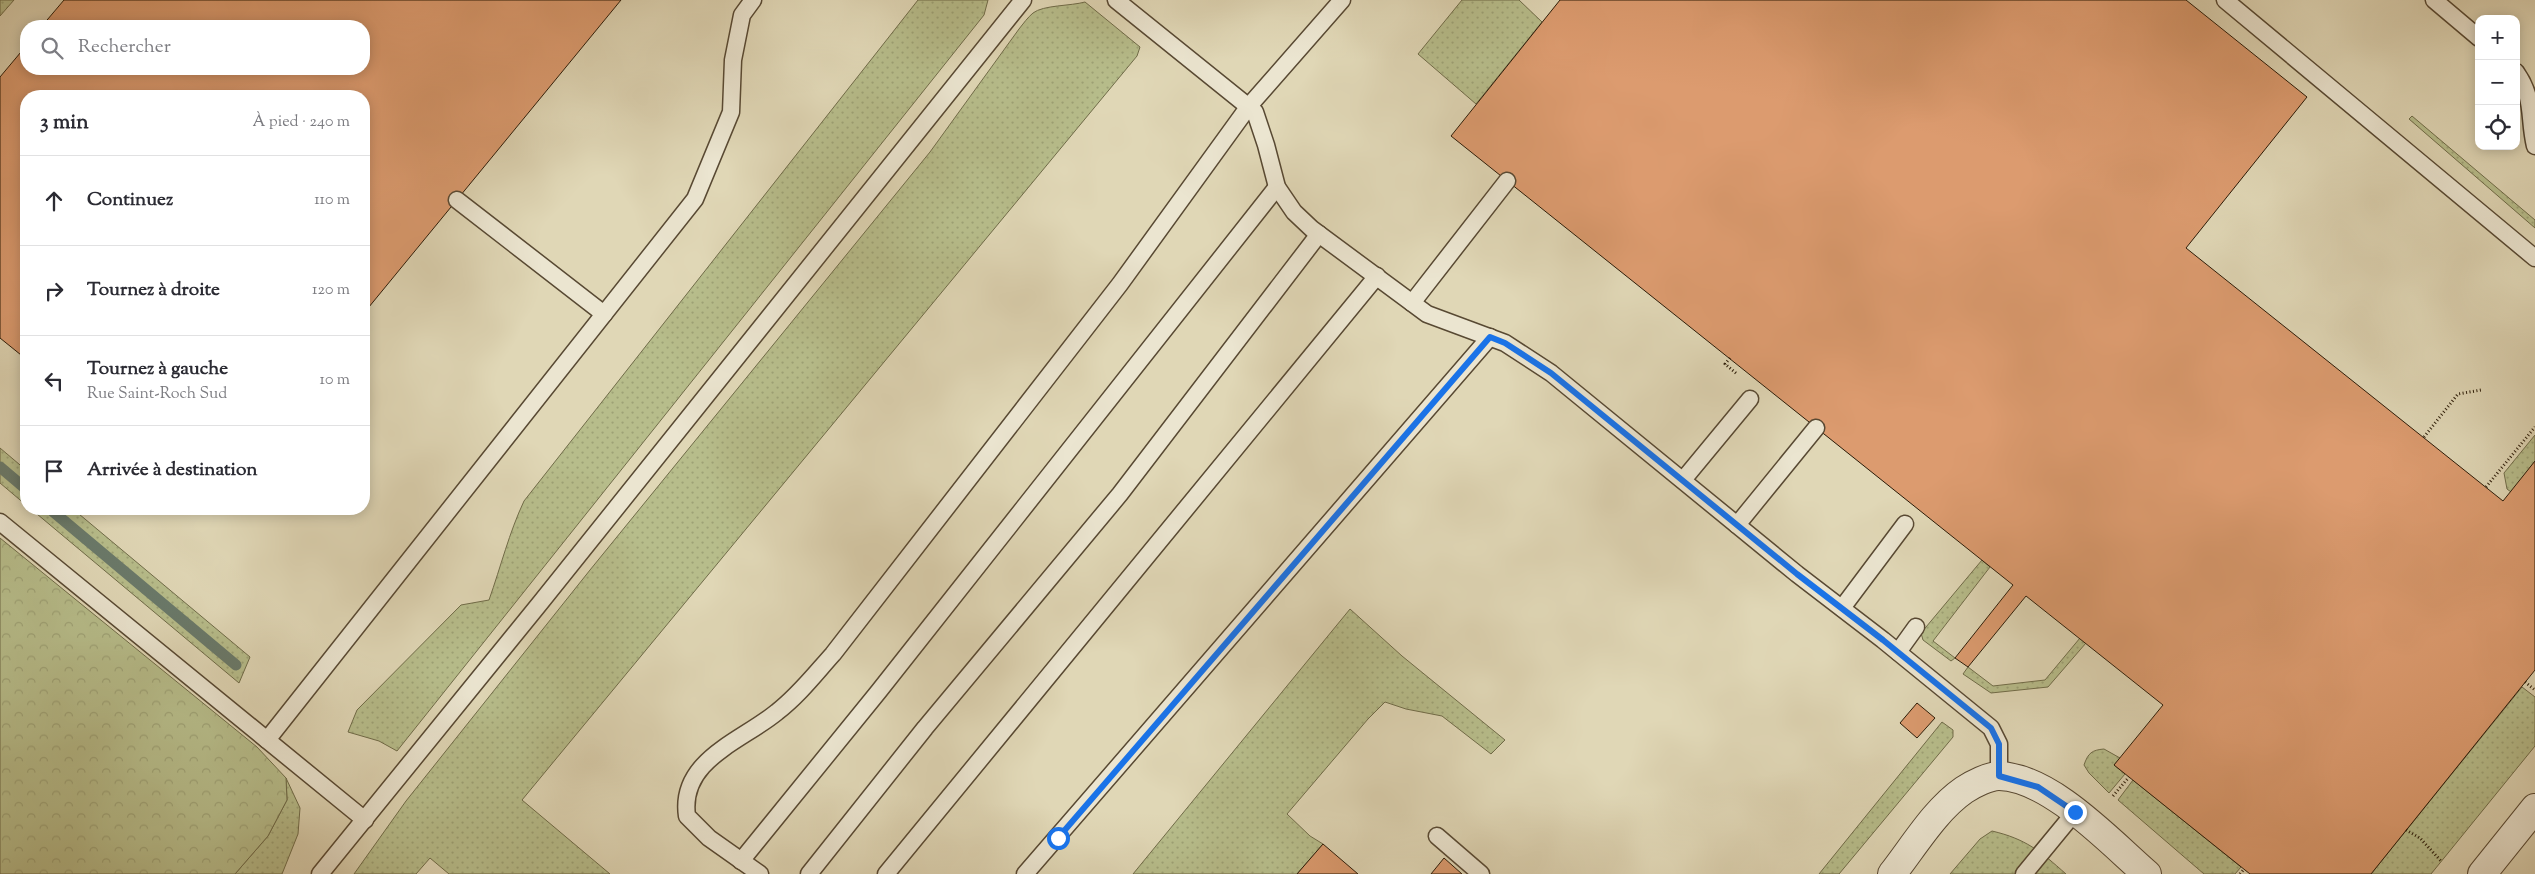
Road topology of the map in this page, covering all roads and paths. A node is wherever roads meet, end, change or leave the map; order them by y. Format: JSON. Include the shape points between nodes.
{"nodes":[{"id":1,"x":753,"y":0,"type":"edge"},
{"id":2,"x":1023,"y":0,"type":"edge"},
{"id":3,"x":1116,"y":0,"type":"edge"},
{"id":4,"x":1342,"y":0,"type":"edge"},
{"id":5,"x":2225,"y":0,"type":"edge"},
{"id":6,"x":2434,"y":0,"type":"edge"},
{"id":7,"x":2475,"y":35,"type":"edge"},
{"id":8,"x":2520,"y":79,"type":"edge"},
{"id":9,"x":1249,"y":106,"type":"junction"},
{"id":10,"x":2534,"y":138,"type":"edge"},
{"id":11,"x":1507,"y":181,"type":"dead end"},
{"id":12,"x":1277,"y":187,"type":"junction"},
{"id":13,"x":456,"y":200,"type":"dead end"},
{"id":14,"x":1319,"y":234,"type":"junction"},
{"id":15,"x":2535,"y":258,"type":"edge"},
{"id":16,"x":1377,"y":276,"type":"junction"},
{"id":17,"x":1412,"y":303,"type":"junction"},
{"id":18,"x":604,"y":314,"type":"junction"},
{"id":19,"x":1490,"y":337,"type":"junction"},
{"id":20,"x":2481,"y":390,"type":"dead end"},
{"id":21,"x":1750,"y":399,"type":"dead end"},
{"id":22,"x":2535,"y":427,"type":"edge"},
{"id":23,"x":1816,"y":428,"type":"dead end"},
{"id":24,"x":2424,"y":437,"type":"dead end"},
{"id":25,"x":1683,"y":480,"type":"junction"},
{"id":26,"x":2486,"y":487,"type":"dead end"},
{"id":27,"x":0,"y":522,"type":"edge"},
{"id":28,"x":1905,"y":524,"type":"dead end"},
{"id":29,"x":1737,"y":525,"type":"junction"},
{"id":30,"x":1842,"y":608,"type":"junction"},
{"id":31,"x":1916,"y":627,"type":"dead end"},
{"id":32,"x":1898,"y":652,"type":"junction"},
{"id":33,"x":2525,"y":682,"type":"dead end"},
{"id":34,"x":2535,"y":690,"type":"edge"},
{"id":35,"x":267,"y":740,"type":"junction"},
{"id":36,"x":1999,"y":776,"type":"junction"},
{"id":37,"x":2129,"y":777,"type":"dead end"},
{"id":38,"x":2113,"y":796,"type":"dead end"},
{"id":39,"x":2535,"y":808,"type":"edge"},
{"id":40,"x":2075,"y":812,"type":"junction"},
{"id":41,"x":365,"y":820,"type":"junction"},
{"id":42,"x":2406,"y":830,"type":"dead end"},
{"id":43,"x":1437,"y":836,"type":"dead end"},
{"id":44,"x":741,"y":861,"type":"junction"},
{"id":45,"x":2441,"y":862,"type":"dead end"},
{"id":46,"x":2244,"y":869,"type":"dead end"},
{"id":47,"x":320,"y":874,"type":"edge"},
{"id":48,"x":760,"y":874,"type":"edge"},
{"id":49,"x":808,"y":874,"type":"edge"},
{"id":50,"x":886,"y":874,"type":"edge"},
{"id":51,"x":1026,"y":874,"type":"edge"},
{"id":52,"x":1481,"y":874,"type":"edge"},
{"id":53,"x":1892,"y":874,"type":"edge"},
{"id":54,"x":2024,"y":874,"type":"edge"},
{"id":55,"x":2147,"y":874,"type":"edge"},
{"id":56,"x":2240,"y":874,"type":"edge"},
{"id":57,"x":2482,"y":874,"type":"edge"}],
"edges":[{"from":1,"to":18,"type":"lane","via":[[742,15],[736,42],[731,112],[695,199]]},
{"from":2,"to":41,"type":"lane"},
{"from":3,"to":9,"type":"lane"},
{"from":4,"to":9,"type":"lane"},
{"from":5,"to":15,"type":"lane"},
{"from":6,"to":7,"type":"lane"},
{"from":8,"to":10,"type":"lane","via":[[2532,110]]},
{"from":9,"to":12,"type":"lane","via":[[1260,123]]},
{"from":9,"to":44,"type":"lane","via":[[1120,284],[833,654],[794,698],[705,763],[694,778],[687,791],[687,816],[709,838]]},
{"from":11,"to":17,"type":"lane"},
{"from":12,"to":14,"type":"lane","via":[[1294,212]]},
{"from":12,"to":44,"type":"lane"},
{"from":13,"to":18,"type":"lane"},
{"from":14,"to":16,"type":"lane"},
{"from":14,"to":49,"type":"lane","via":[[1120,494]]},
{"from":16,"to":17,"type":"lane"},
{"from":16,"to":50,"type":"lane"},
{"from":17,"to":19,"type":"lane","via":[[1436,318]]},
{"from":18,"to":35,"type":"lane"},
{"from":19,"to":25,"type":"lane","via":[[1551,373]]},
{"from":19,"to":51,"type":"lane"},
{"from":20,"to":24,"type":"path","via":[[2458,394]]},
{"from":21,"to":25,"type":"lane"},
{"from":22,"to":26,"type":"path"},
{"from":23,"to":29,"type":"lane"},
{"from":25,"to":29,"type":"lane"},
{"from":27,"to":35,"type":"lane"},
{"from":28,"to":30,"type":"lane"},
{"from":29,"to":30,"type":"lane"},
{"from":30,"to":32,"type":"lane"},
{"from":31,"to":32,"type":"lane"},
{"from":32,"to":36,"type":"lane","via":[[1991,728],[1999,744]]},
{"from":33,"to":34,"type":"path"},
{"from":35,"to":41,"type":"lane"},
{"from":36,"to":40,"type":"street","via":[[2038,787]]},
{"from":36,"to":53,"type":"street","via":[[1988,778],[1959,795],[1942,810]]},
{"from":37,"to":38,"type":"path"},
{"from":39,"to":57,"type":"street"},
{"from":40,"to":54,"type":"lane"},
{"from":40,"to":55,"type":"street"},
{"from":41,"to":47,"type":"lane"},
{"from":42,"to":45,"type":"path","via":[[2420,838]]},
{"from":43,"to":52,"type":"lane"},
{"from":44,"to":48,"type":"lane"},
{"from":46,"to":56,"type":"path"}]}
